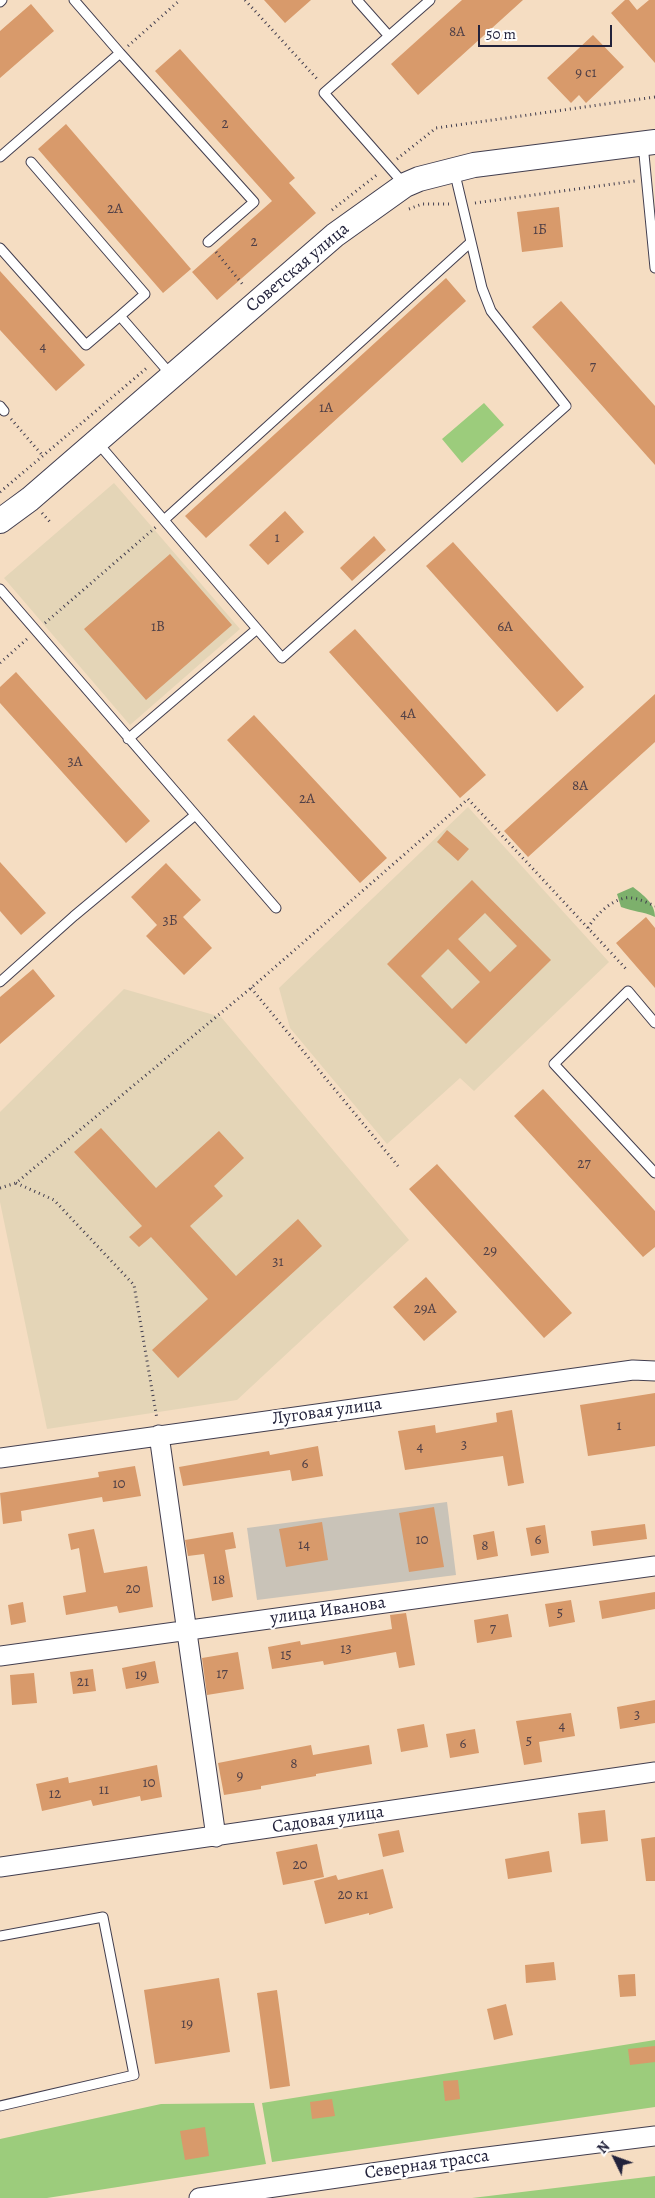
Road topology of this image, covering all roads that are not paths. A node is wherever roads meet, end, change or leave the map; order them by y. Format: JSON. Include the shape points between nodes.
{"nodes":[{"id":1,"x":74,"y":0,"type":"edge"},
{"id":2,"x":357,"y":0,"type":"edge"},
{"id":3,"x":430,"y":0,"type":"edge"},
{"id":4,"x":388,"y":35,"type":"junction"},
{"id":5,"x":120,"y":52,"type":"junction"},
{"id":6,"x":649,"y":143,"type":"edge"},
{"id":7,"x":0,"y":157,"type":"edge"},
{"id":8,"x":31,"y":162,"type":"dead end"},
{"id":9,"x":454,"y":170,"type":"junction"},
{"id":10,"x":405,"y":185,"type":"junction"},
{"id":11,"x":653,"y":225,"type":"edge"},
{"id":12,"x":208,"y":242,"type":"road end"},
{"id":13,"x":471,"y":242,"type":"junction"},
{"id":14,"x":0,"y":248,"type":"edge"},
{"id":15,"x":655,"y":268,"type":"edge"},
{"id":16,"x":120,"y":316,"type":"junction"},
{"id":17,"x":172,"y":376,"type":"junction"},
{"id":18,"x":96,"y":441,"type":"junction"},
{"id":19,"x":164,"y":520,"type":"junction"},
{"id":20,"x":0,"y":521,"type":"edge"},
{"id":21,"x":0,"y":590,"type":"edge"},
{"id":22,"x":257,"y":629,"type":"junction"},
{"id":23,"x":128,"y":739,"type":"junction"},
{"id":24,"x":194,"y":816,"type":"junction"},
{"id":25,"x":276,"y":908,"type":"dead end"},
{"id":26,"x":0,"y":982,"type":"edge"},
{"id":27,"x":655,"y":1023,"type":"edge"},
{"id":28,"x":655,"y":1173,"type":"edge"},
{"id":29,"x":655,"y":1371,"type":"edge"},
{"id":30,"x":160,"y":1435,"type":"junction"},
{"id":31,"x":0,"y":1458,"type":"edge"},
{"id":32,"x":655,"y":1566,"type":"edge"},
{"id":33,"x":188,"y":1631,"type":"junction"},
{"id":34,"x":0,"y":1656,"type":"edge"},
{"id":35,"x":655,"y":1772,"type":"edge"},
{"id":36,"x":216,"y":1837,"type":"junction"},
{"id":37,"x":0,"y":1867,"type":"edge"},
{"id":38,"x":0,"y":1936,"type":"edge"},
{"id":39,"x":0,"y":2106,"type":"edge"},
{"id":40,"x":655,"y":2136,"type":"edge"},
{"id":41,"x":199,"y":2198,"type":"edge"}],
"edges":[{"from":1,"to":5,"type":"lane"},
{"from":2,"to":4,"type":"lane"},
{"from":3,"to":4,"type":"lane"},
{"from":4,"to":10,"type":"lane","via":[[324,93]]},
{"from":5,"to":7,"type":"lane"},
{"from":5,"to":12,"type":"lane","via":[[254,202]]},
{"from":6,"to":9,"type":"street","name":"Советская улица"},
{"from":6,"to":11,"type":"lane"},
{"from":8,"to":16,"type":"lane","via":[[145,294]]},
{"from":9,"to":10,"type":"street","name":"Советская улица"},
{"from":9,"to":13,"type":"lane"},
{"from":10,"to":17,"type":"street","name":"Советская улица","via":[[336,235]]},
{"from":11,"to":15,"type":"lane"},
{"from":13,"to":19,"type":"lane"},
{"from":13,"to":22,"type":"lane","via":[[491,311],[566,406],[282,658]]},
{"from":14,"to":16,"type":"lane","via":[[86,345]]},
{"from":16,"to":17,"type":"lane"},
{"from":17,"to":18,"type":"street","name":"Советская улица"},
{"from":18,"to":19,"type":"lane"},
{"from":18,"to":20,"type":"street","name":"Советская улица"},
{"from":19,"to":22,"type":"lane"},
{"from":21,"to":23,"type":"lane"},
{"from":22,"to":23,"type":"lane"},
{"from":23,"to":24,"type":"lane"},
{"from":24,"to":25,"type":"lane"},
{"from":24,"to":26,"type":"lane"},
{"from":27,"to":28,"type":"lane","via":[[628,991],[554,1064]]},
{"from":29,"to":30,"type":"street","name":"Луговая улица","via":[[633,1370]]},
{"from":30,"to":31,"type":"street","name":"Луговая улица"},
{"from":30,"to":33,"type":"street"},
{"from":32,"to":33,"type":"street","name":"улица Иванова"},
{"from":33,"to":34,"type":"street","name":"улица Иванова"},
{"from":33,"to":36,"type":"street"},
{"from":35,"to":36,"type":"street","name":"Садовая улица"},
{"from":36,"to":37,"type":"street","name":"Садовая улица"},
{"from":38,"to":39,"type":"lane","via":[[103,1917],[134,2075]]},
{"from":40,"to":41,"type":"street","name":"Северная трасса"}]}
